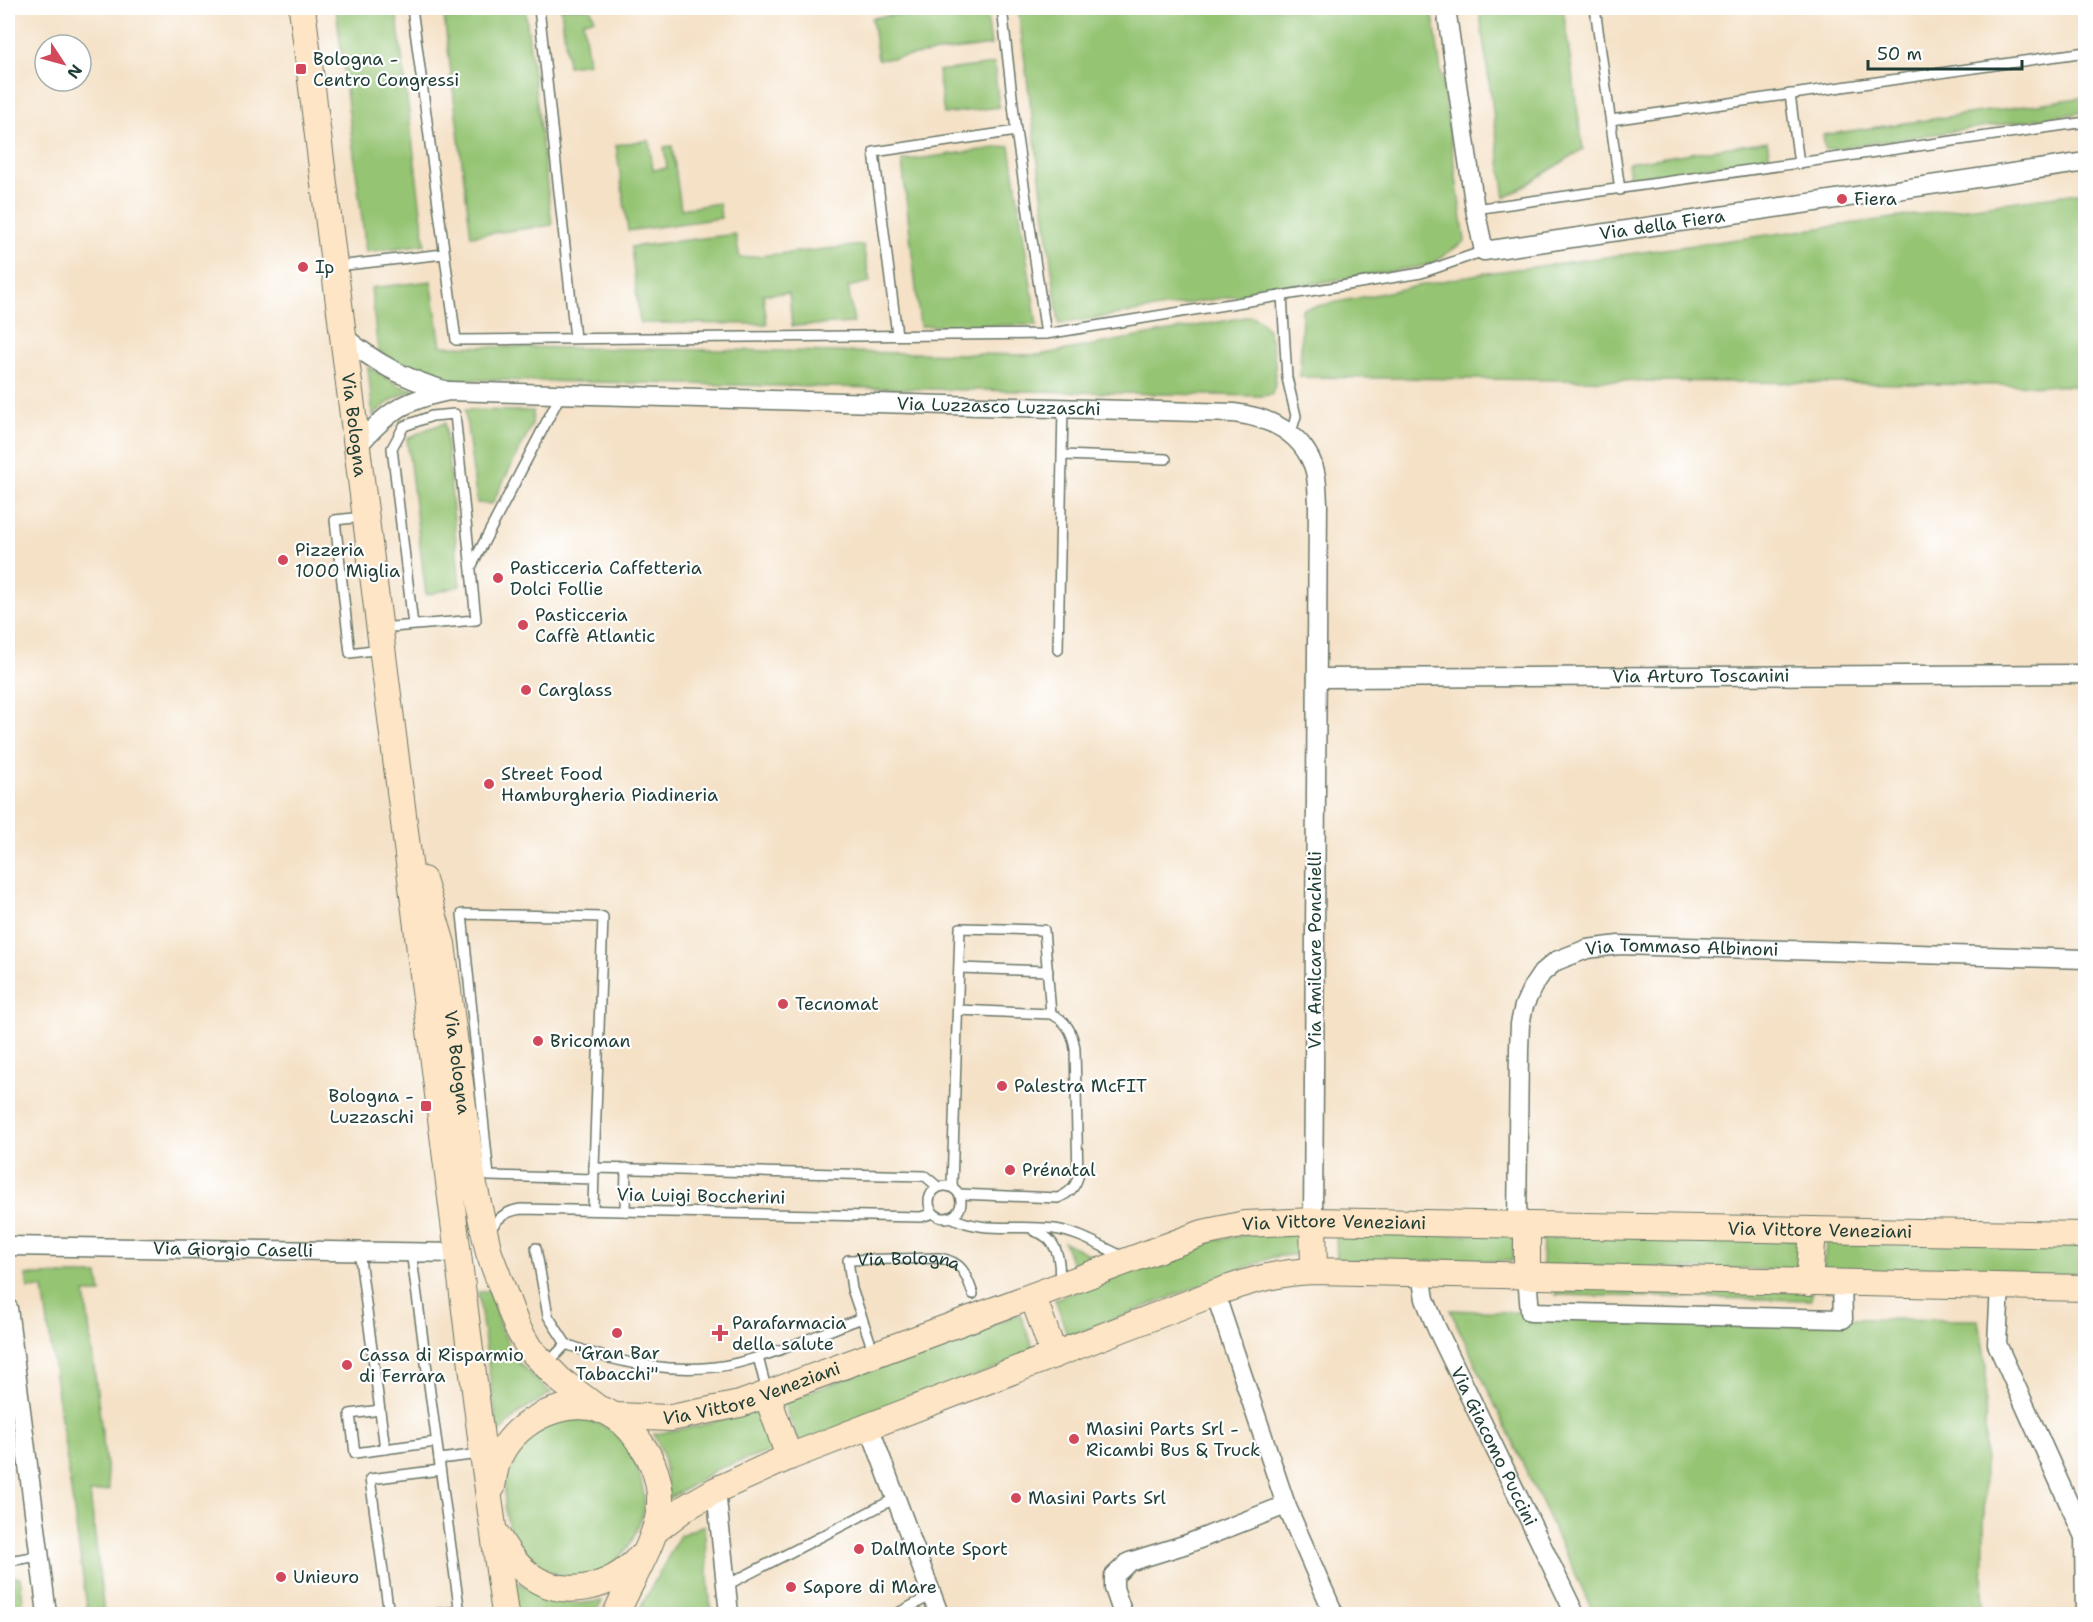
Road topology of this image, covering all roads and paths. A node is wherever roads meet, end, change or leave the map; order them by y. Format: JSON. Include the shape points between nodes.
{"nodes":[{"id":1,"x":302,"y":8,"type":"edge"},
{"id":2,"x":412,"y":8,"type":"edge"},
{"id":3,"x":539,"y":8,"type":"edge"},
{"id":4,"x":1002,"y":8,"type":"edge"},
{"id":5,"x":1446,"y":8,"type":"edge"},
{"id":6,"x":1595,"y":8,"type":"edge"},
{"id":7,"x":2085,"y":52,"type":"edge"},
{"id":8,"x":1790,"y":94,"type":"junction"},
{"id":9,"x":1611,"y":120,"type":"junction"},
{"id":10,"x":2085,"y":123,"type":"edge"},
{"id":11,"x":1016,"y":131,"type":"junction"},
{"id":12,"x":2085,"y":162,"type":"edge"},
{"id":13,"x":1799,"y":164,"type":"junction"},
{"id":14,"x":1620,"y":190,"type":"junction"},
{"id":15,"x":1475,"y":209,"type":"junction"},
{"id":16,"x":1484,"y":251,"type":"junction"},
{"id":17,"x":444,"y":254,"type":"junction"},
{"id":18,"x":334,"y":266,"type":"junction"},
{"id":19,"x":1282,"y":295,"type":"junction"},
{"id":20,"x":1046,"y":334,"type":"junction"},
{"id":21,"x":342,"y":335,"type":"junction"},
{"id":22,"x":897,"y":335,"type":"junction"},
{"id":23,"x":575,"y":338,"type":"junction"},
{"id":24,"x":449,"y":392,"type":"junction"},
{"id":25,"x":561,"y":394,"type":"junction"},
{"id":26,"x":1063,"y":408,"type":"junction"},
{"id":27,"x":1288,"y":433,"type":"junction"},
{"id":28,"x":356,"y":448,"type":"junction"},
{"id":29,"x":1063,"y":455,"type":"junction"},
{"id":30,"x":1166,"y":459,"type":"dead end"},
{"id":31,"x":365,"y":517,"type":"junction"},
{"id":32,"x":470,"y":568,"type":"junction"},
{"id":33,"x":413,"y":625,"type":"junction"},
{"id":34,"x":381,"y":638,"type":"junction"},
{"id":35,"x":1058,"y":650,"type":"dead end"},
{"id":36,"x":2085,"y":674,"type":"edge"},
{"id":37,"x":1317,"y":678,"type":"junction"},
{"id":38,"x":406,"y":841,"type":"junction"},
{"id":39,"x":2085,"y":959,"type":"edge"},
{"id":40,"x":959,"y":968,"type":"junction"},
{"id":41,"x":1048,"y":971,"type":"junction"},
{"id":42,"x":958,"y":1010,"type":"junction"},
{"id":43,"x":1051,"y":1014,"type":"junction"},
{"id":44,"x":626,"y":1168,"type":"junction"},
{"id":45,"x":594,"y":1173,"type":"junction"},
{"id":46,"x":938,"y":1187,"type":"junction"},
{"id":47,"x":956,"y":1191,"type":"junction"},
{"id":48,"x":593,"y":1210,"type":"junction"},
{"id":49,"x":625,"y":1211,"type":"junction"},
{"id":50,"x":933,"y":1213,"type":"junction"},
{"id":51,"x":951,"y":1217,"type":"junction"},
{"id":52,"x":1313,"y":1221,"type":"junction"},
{"id":53,"x":1522,"y":1225,"type":"junction"},
{"id":54,"x":1023,"y":1228,"type":"junction"},
{"id":55,"x":1813,"y":1230,"type":"junction"},
{"id":56,"x":2085,"y":1235,"type":"edge"},
{"id":57,"x":486,"y":1244,"type":"junction"},
{"id":58,"x":8,"y":1246,"type":"edge"},
{"id":59,"x":536,"y":1248,"type":"dead end"},
{"id":60,"x":359,"y":1250,"type":"junction"},
{"id":61,"x":411,"y":1251,"type":"junction"},
{"id":62,"x":458,"y":1253,"type":"junction"},
{"id":63,"x":1131,"y":1260,"type":"junction"},
{"id":64,"x":1314,"y":1271,"type":"junction"},
{"id":65,"x":1421,"y":1274,"type":"junction"},
{"id":66,"x":1527,"y":1276,"type":"junction"},
{"id":67,"x":1809,"y":1283,"type":"junction"},
{"id":68,"x":1842,"y":1283,"type":"junction"},
{"id":69,"x":499,"y":1285,"type":"junction"},
{"id":70,"x":2000,"y":1286,"type":"junction"},
{"id":71,"x":1059,"y":1287,"type":"junction"},
{"id":72,"x":2085,"y":1288,"type":"edge"},
{"id":73,"x":1215,"y":1293,"type":"junction"},
{"id":74,"x":973,"y":1294,"type":"dead end"},
{"id":75,"x":1033,"y":1297,"type":"junction"},
{"id":76,"x":8,"y":1308,"type":"edge"},
{"id":77,"x":862,"y":1318,"type":"junction"},
{"id":78,"x":566,"y":1344,"type":"junction"},
{"id":79,"x":1054,"y":1355,"type":"junction"},
{"id":80,"x":11,"y":1356,"type":"edge"},
{"id":81,"x":874,"y":1356,"type":"junction"},
{"id":82,"x":758,"y":1357,"type":"junction"},
{"id":83,"x":545,"y":1366,"type":"junction"},
{"id":84,"x":767,"y":1395,"type":"junction"},
{"id":85,"x":380,"y":1410,"type":"junction"},
{"id":86,"x":607,"y":1413,"type":"junction"},
{"id":87,"x":869,"y":1426,"type":"junction"},
{"id":88,"x":436,"y":1442,"type":"junction"},
{"id":89,"x":385,"y":1449,"type":"junction"},
{"id":90,"x":483,"y":1454,"type":"junction"},
{"id":91,"x":789,"y":1457,"type":"junction"},
{"id":92,"x":439,"y":1459,"type":"junction"},
{"id":93,"x":440,"y":1470,"type":"junction"},
{"id":94,"x":716,"y":1490,"type":"junction"},
{"id":95,"x":896,"y":1498,"type":"junction"},
{"id":96,"x":489,"y":1502,"type":"junction"},
{"id":97,"x":1286,"y":1505,"type":"junction"},
{"id":98,"x":494,"y":1531,"type":"junction"},
{"id":99,"x":2085,"y":1537,"type":"edge"},
{"id":100,"x":651,"y":1540,"type":"junction"},
{"id":101,"x":39,"y":1556,"type":"junction"},
{"id":102,"x":8,"y":1561,"type":"edge"},
{"id":103,"x":725,"y":1586,"type":"junction"},
{"id":104,"x":932,"y":1595,"type":"junction"},
{"id":105,"x":460,"y":1613,"type":"edge"},
{"id":106,"x":46,"y":1614,"type":"edge"},
{"id":107,"x":389,"y":1614,"type":"edge"},
{"id":108,"x":433,"y":1614,"type":"edge"},
{"id":109,"x":505,"y":1614,"type":"edge"},
{"id":110,"x":616,"y":1614,"type":"edge"},
{"id":111,"x":729,"y":1614,"type":"edge"},
{"id":112,"x":896,"y":1614,"type":"edge"},
{"id":113,"x":939,"y":1614,"type":"edge"},
{"id":114,"x":1123,"y":1614,"type":"edge"},
{"id":115,"x":1334,"y":1614,"type":"edge"},
{"id":116,"x":1575,"y":1614,"type":"edge"},
{"id":117,"x":2085,"y":1614,"type":"edge"}],
"edges":[{"from":1,"to":18,"type":"main road","name":"Via Bologna"},
{"from":2,"to":17,"type":"lane"},
{"from":3,"to":23,"type":"lane"},
{"from":4,"to":11,"type":"lane"},
{"from":5,"to":15,"type":"street"},
{"from":6,"to":9,"type":"lane"},
{"from":7,"to":8,"type":"lane"},
{"from":8,"to":9,"type":"lane"},
{"from":8,"to":13,"type":"lane"},
{"from":9,"to":14,"type":"lane"},
{"from":10,"to":13,"type":"lane"},
{"from":11,"to":20,"type":"lane"},
{"from":11,"to":22,"type":"lane","via":[[874,152]]},
{"from":12,"to":16,"type":"street","name":"Via della Fiera"},
{"from":13,"to":14,"type":"lane"},
{"from":14,"to":15,"type":"lane"},
{"from":15,"to":16,"type":"street"},
{"from":16,"to":19,"type":"lane","via":[[1421,273]]},
{"from":17,"to":18,"type":"lane"},
{"from":17,"to":23,"type":"lane","via":[[456,339]]},
{"from":18,"to":21,"type":"main road","name":"Via Bologna"},
{"from":19,"to":20,"type":"lane"},
{"from":19,"to":27,"type":"lane","via":[[1287,378],[1296,416]]},
{"from":20,"to":22,"type":"lane"},
{"from":21,"to":24,"type":"street","name":"Via Luzzasco Luzzaschi","via":[[396,374]]},
{"from":21,"to":28,"type":"main road","name":"Via Bologna"},
{"from":22,"to":23,"type":"lane"},
{"from":24,"to":25,"type":"street","name":"Via Luzzasco Luzzaschi"},
{"from":24,"to":28,"type":"street","name":"Via Luzzasco Luzzaschi","via":[[395,409]]},
{"from":25,"to":26,"type":"street","name":"Via Luzzasco Luzzaschi"},
{"from":25,"to":32,"type":"lane"},
{"from":26,"to":27,"type":"street","name":"Via Luzzasco Luzzaschi","via":[[1234,413],[1261,417]]},
{"from":26,"to":29,"type":"lane"},
{"from":27,"to":37,"type":"street","name":"Via Luzzasco Luzzaschi","via":[[1307,455],[1316,478]]},
{"from":28,"to":31,"type":"main road","name":"Via Bologna"},
{"from":29,"to":30,"type":"lane"},
{"from":29,"to":35,"type":"lane"},
{"from":31,"to":34,"type":"main road","name":"Via Bologna"},
{"from":31,"to":34,"type":"lane","via":[[335,520],[350,653]]},
{"from":32,"to":33,"type":"lane","via":[[476,620]]},
{"from":32,"to":33,"type":"lane","via":[[455,414],[432,416],[404,426],[392,448]]},
{"from":33,"to":34,"type":"lane"},
{"from":34,"to":38,"type":"main road","name":"Via Bologna"},
{"from":36,"to":37,"type":"street","name":"Via Arturo Toscanini"},
{"from":37,"to":52,"type":"street","name":"Via Amilcare Ponchielli"},
{"from":38,"to":57,"type":"main road","name":"Via Bologna","via":[[424,883],[442,944],[471,1176]]},
{"from":38,"to":62,"type":"main road","name":"Via Bologna"},
{"from":39,"to":53,"type":"street","name":"Via Tommaso Albinoni","via":[[1619,945],[1568,955],[1549,967],[1532,988],[1520,1024]]},
{"from":40,"to":41,"type":"lane"},
{"from":40,"to":41,"type":"lane","via":[[960,927],[1044,930]]},
{"from":40,"to":42,"type":"lane"},
{"from":41,"to":43,"type":"lane"},
{"from":42,"to":43,"type":"lane"},
{"from":42,"to":47,"type":"lane"},
{"from":43,"to":47,"type":"lane","name":"Via Luigi Boccherini","via":[[1068,1027],[1075,1049],[1076,1185],[1058,1198]]},
{"from":44,"to":45,"type":"lane","name":"Via Luigi Boccherini"},
{"from":44,"to":46,"type":"lane","name":"Via Luigi Boccherini","via":[[925,1176]]},
{"from":44,"to":49,"type":"lane"},
{"from":45,"to":45,"type":"lane","name":"Via Luigi Boccherini","via":[[603,917],[462,915],[489,1176]]},
{"from":45,"to":48,"type":"lane"},
{"from":46,"to":47,"type":"lane","name":"Via Luigi Boccherini","via":[[944,1185]]},
{"from":46,"to":50,"type":"lane","via":[[928,1200]]},
{"from":47,"to":51,"type":"lane","via":[[960,1207]]},
{"from":48,"to":49,"type":"lane","name":"Via Luigi Boccherini"},
{"from":48,"to":57,"type":"lane","name":"Via Luigi Boccherini","via":[[512,1210],[498,1219]]},
{"from":49,"to":50,"type":"lane","name":"Via Luigi Boccherini","via":[[921,1217]]},
{"from":50,"to":51,"type":"lane","name":"Via Luigi Boccherini","via":[[941,1218]]},
{"from":51,"to":54,"type":"lane","name":"Via Luigi Boccherini","via":[[973,1225]]},
{"from":52,"to":53,"type":"main road","name":"Via Vittore Veneziani"},
{"from":52,"to":63,"type":"main road","name":"Via Vittore Veneziani","via":[[1217,1229]]},
{"from":52,"to":64,"type":"main road"},
{"from":53,"to":55,"type":"main road","name":"Via Vittore Veneziani"},
{"from":53,"to":66,"type":"main road"},
{"from":54,"to":63,"type":"lane","name":"Via Luigi Boccherini","via":[[1066,1232]]},
{"from":54,"to":71,"type":"lane","name":"Via Luigi Boccherini","via":[[1047,1236],[1056,1249]]},
{"from":55,"to":56,"type":"main road","name":"Via Vittore Veneziani"},
{"from":55,"to":67,"type":"main road"},
{"from":57,"to":69,"type":"main road","name":"Via Bologna"},
{"from":58,"to":60,"type":"street","name":"Via Giorgio Caselli"},
{"from":59,"to":78,"type":"lane","via":[[548,1316]]},
{"from":60,"to":61,"type":"street","name":"Via Giorgio Caselli"},
{"from":60,"to":85,"type":"lane"},
{"from":61,"to":62,"type":"street","name":"Via Giorgio Caselli"},
{"from":61,"to":88,"type":"lane"},
{"from":62,"to":69,"type":"main road","name":"Via Bologna","via":[[478,1261]]},
{"from":62,"to":90,"type":"main road","name":"Via Bologna"},
{"from":63,"to":71,"type":"main road","name":"Via Vittore Veneziani"},
{"from":64,"to":65,"type":"main road"},
{"from":64,"to":73,"type":"main road","via":[[1278,1274]]},
{"from":65,"to":66,"type":"main road"},
{"from":65,"to":116,"type":"street","name":"Via Giacomo Puccini","via":[[1436,1327]]},
{"from":66,"to":67,"type":"main road"},
{"from":66,"to":68,"type":"street","via":[[1530,1312],[1541,1313],[1843,1319]]},
{"from":67,"to":68,"type":"main road"},
{"from":68,"to":70,"type":"main road"},
{"from":69,"to":83,"type":"main road","name":"Via Bologna","via":[[517,1327]]},
{"from":70,"to":72,"type":"main road"},
{"from":70,"to":99,"type":"street","via":[[1997,1344]]},
{"from":71,"to":75,"type":"main road","name":"Via Vittore Veneziani"},
{"from":73,"to":79,"type":"main road"},
{"from":73,"to":97,"type":"street"},
{"from":74,"to":77,"type":"lane","name":"Via Bologna","via":[[967,1274],[951,1260],[848,1260]]},
{"from":75,"to":79,"type":"main road"},
{"from":75,"to":81,"type":"main road","name":"Via Vittore Veneziani"},
{"from":76,"to":80,"type":"street"},
{"from":77,"to":81,"type":"lane","name":"Via Bologna"},
{"from":77,"to":82,"type":"lane"},
{"from":78,"to":82,"type":"lane","via":[[618,1361],[677,1367],[734,1364]]},
{"from":78,"to":83,"type":"lane"},
{"from":79,"to":87,"type":"main road"},
{"from":80,"to":101,"type":"street"},
{"from":81,"to":84,"type":"main road","name":"Via Vittore Veneziani"},
{"from":82,"to":84,"type":"lane"},
{"from":83,"to":86,"type":"main road","name":"Via Bologna"},
{"from":84,"to":86,"type":"main road","name":"Via Vittore Veneziani","via":[[671,1418]]},
{"from":84,"to":91,"type":"main road"},
{"from":85,"to":89,"type":"lane"},
{"from":85,"to":89,"type":"lane","via":[[350,1414],[355,1453]]},
{"from":86,"to":96,"type":"main road","name":"Via Bologna","via":[[573,1407],[555,1410],[520,1428],[504,1447]]},
{"from":86,"to":100,"type":"main road","name":"Via Bologna","via":[[631,1430],[649,1455],[657,1477],[660,1503]]},
{"from":87,"to":91,"type":"main road"},
{"from":87,"to":95,"type":"street"},
{"from":88,"to":89,"type":"lane"},
{"from":88,"to":92,"type":"lane"},
{"from":90,"to":92,"type":"lane"},
{"from":90,"to":96,"type":"main road","name":"Via Bologna"},
{"from":91,"to":94,"type":"main road"},
{"from":92,"to":93,"type":"lane"},
{"from":93,"to":105,"type":"lane"},
{"from":93,"to":107,"type":"lane","via":[[370,1479]]},
{"from":94,"to":100,"type":"main road","via":[[685,1508]]},
{"from":94,"to":103,"type":"street"},
{"from":95,"to":103,"type":"lane"},
{"from":95,"to":104,"type":"street"},
{"from":96,"to":98,"type":"main road","name":"Via Bologna"},
{"from":97,"to":114,"type":"street","via":[[1130,1562],[1114,1576]]},
{"from":97,"to":115,"type":"street"},
{"from":98,"to":100,"type":"main road","name":"Via Bologna","via":[[510,1556],[529,1574],[564,1589],[602,1584],[629,1567]]},
{"from":98,"to":109,"type":"main road","name":"Via Bologna"},
{"from":99,"to":117,"type":"street"},
{"from":100,"to":110,"type":"main road","name":"Via Bologna"},
{"from":101,"to":102,"type":"lane"},
{"from":101,"to":106,"type":"street"},
{"from":103,"to":111,"type":"street"},
{"from":104,"to":112,"type":"lane"},
{"from":104,"to":113,"type":"street"},
{"from":105,"to":108,"type":"lane"}]}
